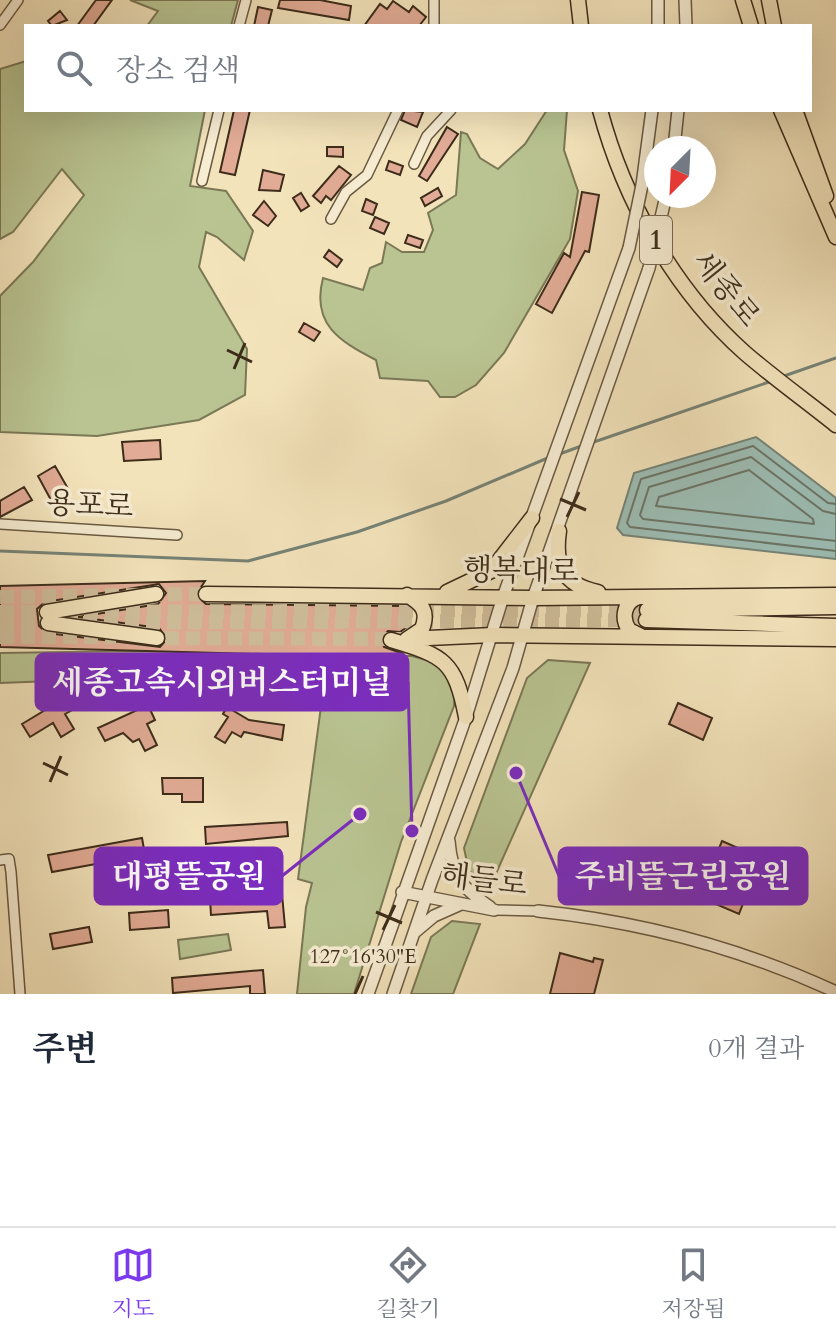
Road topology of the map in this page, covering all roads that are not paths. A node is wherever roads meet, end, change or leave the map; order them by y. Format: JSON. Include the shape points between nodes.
{"nodes":[{"id":1,"x":18,"y":0,"type":"edge"},
{"id":2,"x":246,"y":0,"type":"edge"},
{"id":3,"x":434,"y":0,"type":"edge"},
{"id":4,"x":578,"y":0,"type":"edge"},
{"id":5,"x":587,"y":0,"type":"edge"},
{"id":6,"x":658,"y":0,"type":"edge"},
{"id":7,"x":685,"y":0,"type":"edge"},
{"id":8,"x":743,"y":0,"type":"edge"},
{"id":9,"x":769,"y":0,"type":"edge"},
{"id":10,"x":240,"y":24,"type":"edge"},
{"id":11,"x":434,"y":24,"type":"edge"},
{"id":12,"x":581,"y":24,"type":"edge"},
{"id":13,"x":588,"y":24,"type":"edge"},
{"id":14,"x":658,"y":24,"type":"edge"},
{"id":15,"x":686,"y":24,"type":"edge"},
{"id":16,"x":750,"y":24,"type":"edge"},
{"id":17,"x":774,"y":24,"type":"edge"},
{"id":18,"x":0,"y":25,"type":"edge"},
{"id":19,"x":219,"y":112,"type":"edge"},
{"id":20,"x":397,"y":112,"type":"edge"},
{"id":21,"x":449,"y":112,"type":"edge"},
{"id":22,"x":601,"y":112,"type":"edge"},
{"id":23,"x":652,"y":112,"type":"edge"},
{"id":24,"x":678,"y":112,"type":"edge"},
{"id":25,"x":782,"y":112,"type":"edge"},
{"id":26,"x":796,"y":112,"type":"edge"},
{"id":27,"x":675,"y":136,"type":"edge"},
{"id":28,"x":414,"y":164,"type":"dead end"},
{"id":29,"x":202,"y":181,"type":"dead end"},
{"id":30,"x":663,"y":208,"type":"edge"},
{"id":31,"x":331,"y":219,"type":"dead end"},
{"id":32,"x":836,"y":223,"type":"edge"},
{"id":33,"x":836,"y":237,"type":"edge"},
{"id":34,"x":836,"y":425,"type":"edge"},
{"id":35,"x":532,"y":518,"type":"junction"},
{"id":36,"x":0,"y":524,"type":"edge"},
{"id":37,"x":559,"y":531,"type":"junction"},
{"id":38,"x":177,"y":535,"type":"dead end"},
{"id":39,"x":156,"y":594,"type":"dead end"},
{"id":40,"x":206,"y":594,"type":"tunnel mouth"},
{"id":41,"x":407,"y":595,"type":"junction"},
{"id":42,"x":432,"y":595,"type":"junction"},
{"id":43,"x":836,"y":595,"type":"edge"},
{"id":44,"x":503,"y":597,"type":"junction"},
{"id":45,"x":626,"y":597,"type":"junction"},
{"id":46,"x":533,"y":598,"type":"junction"},
{"id":47,"x":836,"y":607,"type":"edge"},
{"id":48,"x":645,"y":609,"type":"junction"},
{"id":49,"x":836,"y":626,"type":"edge"},
{"id":50,"x":493,"y":635,"type":"junction"},
{"id":51,"x":523,"y":636,"type":"junction"},
{"id":52,"x":646,"y":637,"type":"junction"},
{"id":53,"x":157,"y":638,"type":"tunnel mouth"},
{"id":54,"x":836,"y":639,"type":"edge"},
{"id":55,"x":399,"y":640,"type":"junction"},
{"id":56,"x":466,"y":717,"type":"junction"},
{"id":57,"x":448,"y":838,"type":"junction"},
{"id":58,"x":0,"y":860,"type":"edge"},
{"id":59,"x":402,"y":892,"type":"junction"},
{"id":60,"x":426,"y":898,"type":"junction"},
{"id":61,"x":461,"y":904,"type":"junction"},
{"id":62,"x":494,"y":910,"type":"junction"},
{"id":63,"x":538,"y":911,"type":"joint"},
{"id":64,"x":414,"y":933,"type":"junction"},
{"id":65,"x":836,"y":992,"type":"edge"},
{"id":66,"x":20,"y":994,"type":"edge"},
{"id":67,"x":368,"y":994,"type":"edge"},
{"id":68,"x":393,"y":994,"type":"edge"}],
"edges":[{"from":1,"to":18,"type":"street"},
{"from":2,"to":10,"type":"street"},
{"from":3,"to":11,"type":"street"},
{"from":4,"to":12,"type":"highway"},
{"from":5,"to":13,"type":"highway"},
{"from":6,"to":14,"type":"street"},
{"from":7,"to":15,"type":"street"},
{"from":8,"to":16,"type":"highway"},
{"from":9,"to":17,"type":"highway"},
{"from":19,"to":29,"type":"street"},
{"from":20,"to":31,"type":"street","via":[[367,175],[346,192]]},
{"from":21,"to":28,"type":"street","via":[[427,136]]},
{"from":22,"to":34,"type":"highway","name":"세종로","number":"1","via":[[614,163],[637,210],[685,284],[744,352]]},
{"from":23,"to":35,"type":"street","bridge":true,"via":[[629,248]]},
{"from":24,"to":27,"type":"street"},
{"from":25,"to":33,"type":"highway"},
{"from":26,"to":32,"type":"highway"},
{"from":30,"to":37,"type":"street","bridge":true,"via":[[649,268]]},
{"from":35,"to":42,"type":"highway","via":[[491,571],[453,591]]},
{"from":35,"to":44,"type":"street"},
{"from":36,"to":38,"type":"street","name":"용포로"},
{"from":37,"to":45,"type":"highway","via":[[561,573],[589,590]]},
{"from":37,"to":46,"type":"street"},
{"from":39,"to":53,"type":"highway","via":[[47,618]]},
{"from":40,"to":41,"type":"highway","name":"행복대로"},
{"from":41,"to":42,"type":"highway","name":"행복대로"},
{"from":41,"to":55,"type":"highway","via":[[421,604],[425,621],[422,629]]},
{"from":42,"to":44,"type":"highway","name":"행복대로"},
{"from":43,"to":48,"type":"highway","name":"행복대로"},
{"from":44,"to":46,"type":"highway","name":"행복대로"},
{"from":44,"to":50,"type":"street"},
{"from":45,"to":46,"type":"highway","name":"행복대로"},
{"from":45,"to":48,"type":"highway","name":"행복대로"},
{"from":46,"to":51,"type":"street"},
{"from":47,"to":48,"type":"highway"},
{"from":48,"to":49,"type":"highway"},
{"from":48,"to":52,"type":"highway","via":[[633,598],[624,618],[629,630]]},
{"from":50,"to":51,"type":"highway"},
{"from":50,"to":55,"type":"highway"},
{"from":50,"to":56,"type":"street"},
{"from":51,"to":52,"type":"highway"},
{"from":51,"to":57,"type":"street"},
{"from":52,"to":54,"type":"highway"},
{"from":55,"to":56,"type":"highway","via":[[449,664]]},
{"from":56,"to":59,"type":"street"},
{"from":57,"to":60,"type":"street"},
{"from":57,"to":62,"type":"street","via":[[452,869],[470,893]]},
{"from":58,"to":66,"type":"street","via":[[9,859],[11,872]]},
{"from":59,"to":60,"type":"street","name":"해들로"},
{"from":59,"to":67,"type":"street"},
{"from":60,"to":61,"type":"street","name":"해들로"},
{"from":60,"to":64,"type":"street"},
{"from":61,"to":62,"type":"street","name":"해들로"},
{"from":61,"to":64,"type":"street"},
{"from":62,"to":63,"type":"street","name":"해들로"},
{"from":63,"to":65,"type":"street","name":"해들로","via":[[599,917],[690,938],[764,961]]},
{"from":64,"to":68,"type":"street"}]}
